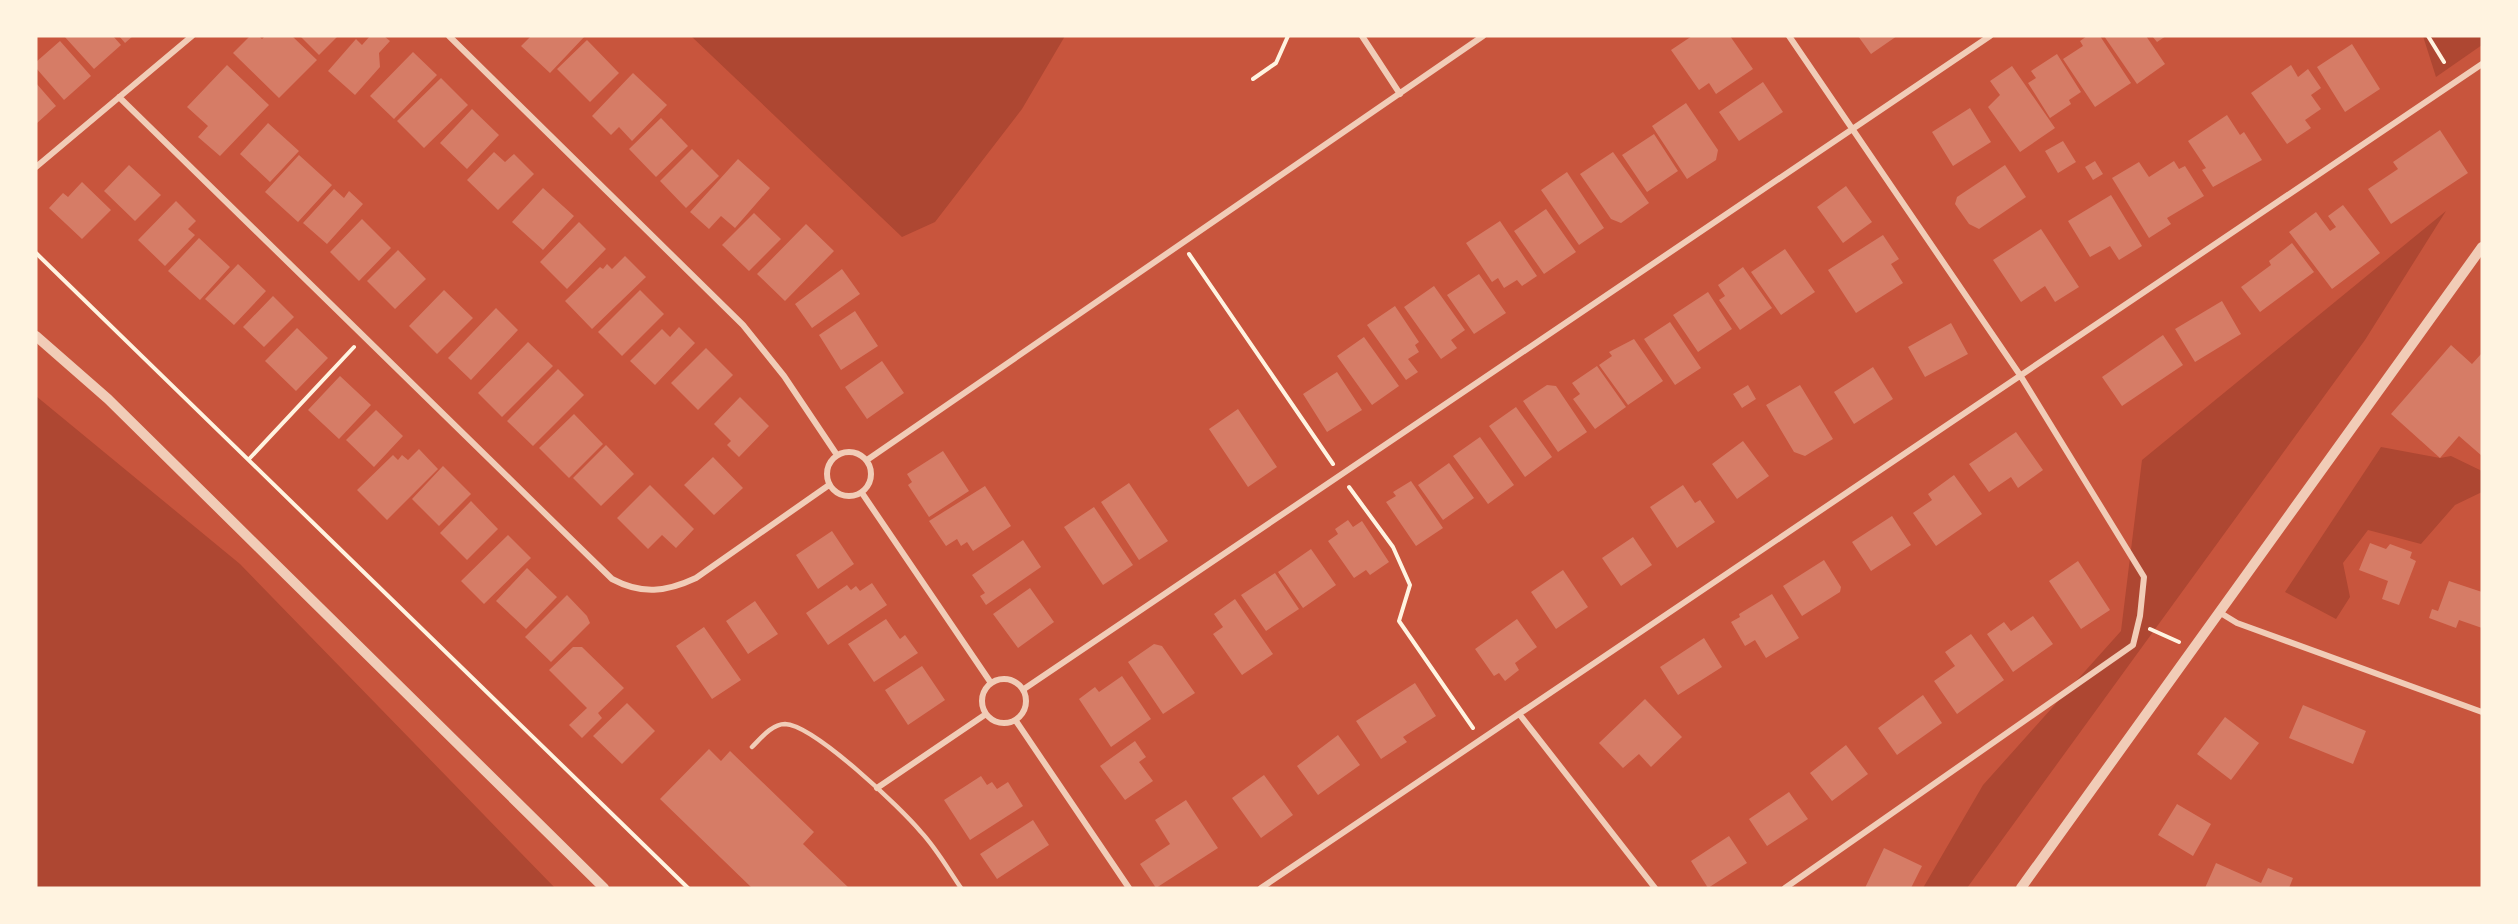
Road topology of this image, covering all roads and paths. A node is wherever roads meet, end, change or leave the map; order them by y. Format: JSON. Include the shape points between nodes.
{"nodes":[{"id":1,"x":192,"y":36,"type":"edge"},
{"id":2,"x":449,"y":36,"type":"edge"},
{"id":3,"x":1288,"y":36,"type":"edge"},
{"id":4,"x":1362,"y":36,"type":"edge"},
{"id":5,"x":1483,"y":36,"type":"edge"},
{"id":6,"x":1789,"y":36,"type":"edge"},
{"id":7,"x":1990,"y":36,"type":"edge"},
{"id":8,"x":2428,"y":36,"type":"edge"},
{"id":9,"x":2444,"y":62,"type":"dead end"},
{"id":10,"x":2482,"y":64,"type":"edge"},
{"id":11,"x":1253,"y":79,"type":"dead end"},
{"id":12,"x":1400,"y":94,"type":"junction"},
{"id":13,"x":119,"y":97,"type":"junction"},
{"id":14,"x":1854,"y":128,"type":"junction"},
{"id":15,"x":36,"y":167,"type":"edge"},
{"id":16,"x":1181,"y":242,"type":"junction"},
{"id":17,"x":2482,"y":247,"type":"edge"},
{"id":18,"x":36,"y":253,"type":"edge"},
{"id":19,"x":36,"y":336,"type":"edge"},
{"id":20,"x":363,"y":337,"type":"junction"},
{"id":21,"x":2020,"y":375,"type":"junction"},
{"id":22,"x":837,"y":455,"type":"junction"},
{"id":23,"x":250,"y":458,"type":"junction"},
{"id":24,"x":867,"y":460,"type":"junction"},
{"id":25,"x":1340,"y":475,"type":"junction"},
{"id":26,"x":829,"y":485,"type":"junction"},
{"id":27,"x":862,"y":493,"type":"junction"},
{"id":28,"x":2219,"y":612,"type":"junction"},
{"id":29,"x":2170,"y":638,"type":"dead end"},
{"id":30,"x":2179,"y":642,"type":"dead end"},
{"id":31,"x":991,"y":683,"type":"junction"},
{"id":32,"x":1024,"y":689,"type":"junction"},
{"id":33,"x":2482,"y":711,"type":"edge"},
{"id":34,"x":986,"y":714,"type":"junction"},
{"id":35,"x":1521,"y":715,"type":"junction"},
{"id":36,"x":1016,"y":720,"type":"junction"},
{"id":37,"x":1482,"y":741,"type":"junction"},
{"id":38,"x":752,"y":747,"type":"dead end"},
{"id":39,"x":877,"y":788,"type":"junction"},
{"id":40,"x":604,"y":888,"type":"edge"},
{"id":41,"x":688,"y":888,"type":"edge"},
{"id":42,"x":961,"y":888,"type":"edge"},
{"id":43,"x":1129,"y":888,"type":"edge"},
{"id":44,"x":1261,"y":888,"type":"edge"},
{"id":45,"x":1655,"y":888,"type":"edge"},
{"id":46,"x":1785,"y":888,"type":"edge"},
{"id":47,"x":2021,"y":888,"type":"edge"}],
"edges":[{"from":1,"to":13,"type":"street"},
{"from":2,"to":22,"type":"street","via":[[743,325],[784,376]]},
{"from":3,"to":11,"type":"path","via":[[1276,63]]},
{"from":4,"to":12,"type":"street"},
{"from":5,"to":12,"type":"street"},
{"from":6,"to":14,"type":"street"},
{"from":7,"to":14,"type":"street"},
{"from":8,"to":9,"type":"path"},
{"from":10,"to":21,"type":"street"},
{"from":12,"to":16,"type":"street"},
{"from":13,"to":15,"type":"street"},
{"from":13,"to":20,"type":"street"},
{"from":14,"to":21,"type":"street"},
{"from":14,"to":25,"type":"street"},
{"from":16,"to":24,"type":"street"},
{"from":16,"to":25,"type":"path"},
{"from":17,"to":28,"type":"street"},
{"from":18,"to":23,"type":"path"},
{"from":19,"to":40,"type":"street","via":[[108,399]]},
{"from":20,"to":23,"type":"path"},
{"from":20,"to":26,"type":"street","via":[[600,569],[627,587],[661,591],[696,578]]},
{"from":21,"to":35,"type":"street"},
{"from":21,"to":46,"type":"street","via":[[2144,577],[2133,645]]},
{"from":22,"to":24,"type":"street","via":[[853,452]]},
{"from":22,"to":26,"type":"street","via":[[826,474]]},
{"from":23,"to":41,"type":"path"},
{"from":24,"to":27,"type":"street","via":[[872,477]]},
{"from":25,"to":32,"type":"street"},
{"from":25,"to":37,"type":"path","via":[[1393,547],[1410,585],[1399,621]]},
{"from":26,"to":27,"type":"street","via":[[844,496]]},
{"from":27,"to":31,"type":"street"},
{"from":28,"to":33,"type":"street","via":[[2237,623]]},
{"from":28,"to":47,"type":"street"},
{"from":29,"to":30,"type":"path"},
{"from":31,"to":32,"type":"street","via":[[1009,679]]},
{"from":31,"to":34,"type":"street","via":[[983,692]]},
{"from":32,"to":36,"type":"street","via":[[1026,706]]},
{"from":34,"to":36,"type":"street","via":[[1000,724]]},
{"from":34,"to":39,"type":"street"},
{"from":35,"to":37,"type":"street"},
{"from":35,"to":45,"type":"street"},
{"from":36,"to":43,"type":"street"},
{"from":37,"to":44,"type":"street"},
{"from":38,"to":39,"type":"lane","via":[[770,729],[783,724],[796,726]]},
{"from":39,"to":42,"type":"lane","via":[[922,833]]}]}
